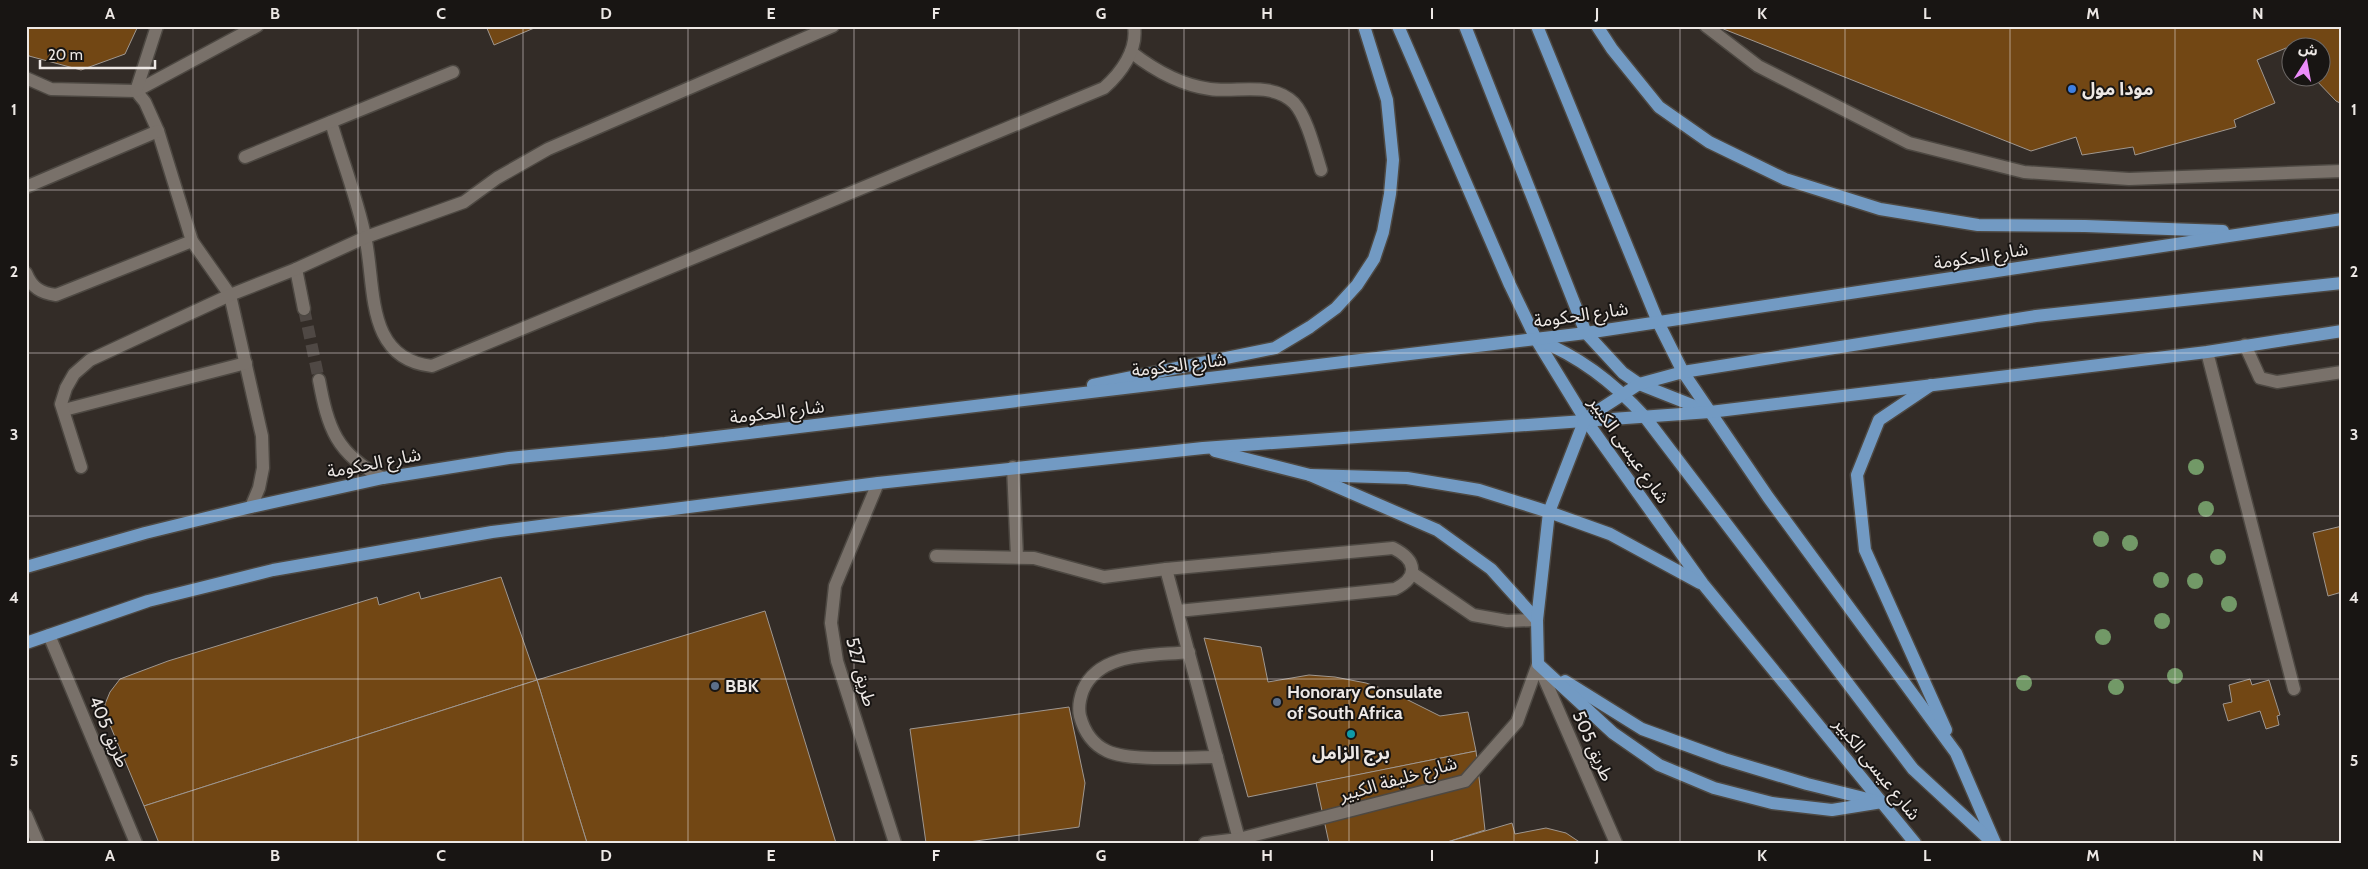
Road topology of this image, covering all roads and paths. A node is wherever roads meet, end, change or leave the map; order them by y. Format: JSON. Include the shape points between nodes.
{"nodes":[{"id":1,"x":157,"y":26,"type":"edge"},
{"id":2,"x":257,"y":26,"type":"edge"},
{"id":3,"x":833,"y":26,"type":"edge"},
{"id":4,"x":1134,"y":26,"type":"edge"},
{"id":5,"x":1364,"y":26,"type":"edge"},
{"id":6,"x":1398,"y":26,"type":"edge"},
{"id":7,"x":1465,"y":26,"type":"edge"},
{"id":8,"x":1537,"y":26,"type":"edge"},
{"id":9,"x":1597,"y":26,"type":"edge"},
{"id":10,"x":1706,"y":26,"type":"edge"},
{"id":11,"x":1131,"y":52,"type":"junction"},
{"id":12,"x":453,"y":72,"type":"dead end"},
{"id":13,"x":26,"y":78,"type":"edge"},
{"id":14,"x":136,"y":91,"type":"junction"},
{"id":15,"x":330,"y":122,"type":"junction"},
{"id":16,"x":158,"y":131,"type":"junction"},
{"id":17,"x":245,"y":157,"type":"dead end"},
{"id":18,"x":1321,"y":170,"type":"dead end"},
{"id":19,"x":2342,"y":172,"type":"edge"},
{"id":20,"x":26,"y":187,"type":"edge"},
{"id":21,"x":2342,"y":219,"type":"edge"},
{"id":22,"x":2252,"y":233,"type":"junction"},
{"id":23,"x":366,"y":237,"type":"junction"},
{"id":24,"x":192,"y":241,"type":"junction"},
{"id":25,"x":296,"y":269,"type":"junction"},
{"id":26,"x":26,"y":273,"type":"edge"},
{"id":27,"x":2342,"y":283,"type":"edge"},
{"id":28,"x":230,"y":295,"type":"junction"},
{"id":29,"x":304,"y":309,"type":"tunnel mouth"},
{"id":30,"x":1658,"y":322,"type":"junction"},
{"id":31,"x":2342,"y":331,"type":"edge"},
{"id":32,"x":1586,"y":333,"type":"junction"},
{"id":33,"x":1536,"y":340,"type":"junction"},
{"id":34,"x":2245,"y":346,"type":"junction"},
{"id":35,"x":2207,"y":352,"type":"junction"},
{"id":36,"x":246,"y":363,"type":"junction"},
{"id":37,"x":1684,"y":372,"type":"junction"},
{"id":38,"x":2342,"y":372,"type":"edge"},
{"id":39,"x":318,"y":380,"type":"tunnel mouth"},
{"id":40,"x":1934,"y":383,"type":"junction"},
{"id":41,"x":1639,"y":384,"type":"junction"},
{"id":42,"x":1624,"y":394,"type":"junction"},
{"id":43,"x":1005,"y":403,"type":"junction"},
{"id":44,"x":64,"y":410,"type":"junction"},
{"id":45,"x":1710,"y":412,"type":"junction"},
{"id":46,"x":1645,"y":417,"type":"junction"},
{"id":47,"x":1585,"y":419,"type":"junction"},
{"id":48,"x":1203,"y":448,"type":"junction"},
{"id":49,"x":81,"y":467,"type":"dead end"},
{"id":50,"x":1013,"y":467,"type":"junction"},
{"id":51,"x":1310,"y":475,"type":"junction"},
{"id":52,"x":383,"y":478,"type":"junction"},
{"id":53,"x":878,"y":482,"type":"junction"},
{"id":54,"x":251,"y":507,"type":"junction"},
{"id":55,"x":1548,"y":512,"type":"junction"},
{"id":56,"x":936,"y":556,"type":"dead end"},
{"id":57,"x":1017,"y":557,"type":"junction"},
{"id":58,"x":26,"y":567,"type":"edge"},
{"id":59,"x":1166,"y":569,"type":"junction"},
{"id":60,"x":1412,"y":573,"type":"junction"},
{"id":61,"x":1702,"y":584,"type":"junction"},
{"id":62,"x":1178,"y":611,"type":"junction"},
{"id":63,"x":1537,"y":620,"type":"junction"},
{"id":64,"x":49,"y":635,"type":"junction"},
{"id":65,"x":26,"y":643,"type":"edge"},
{"id":66,"x":1189,"y":652,"type":"junction"},
{"id":67,"x":1538,"y":664,"type":"junction"},
{"id":68,"x":2294,"y":689,"type":"dead end"},
{"id":69,"x":1956,"y":753,"type":"junction"},
{"id":70,"x":1217,"y":757,"type":"junction"},
{"id":71,"x":1882,"y":802,"type":"junction"},
{"id":72,"x":26,"y":815,"type":"edge"},
{"id":73,"x":1240,"y":841,"type":"edge"},
{"id":74,"x":38,"y":843,"type":"edge"},
{"id":75,"x":136,"y":843,"type":"edge"},
{"id":76,"x":895,"y":843,"type":"edge"},
{"id":77,"x":1205,"y":843,"type":"edge"},
{"id":78,"x":1616,"y":843,"type":"edge"},
{"id":79,"x":1915,"y":843,"type":"edge"},
{"id":80,"x":1994,"y":843,"type":"edge"}],
"edges":[{"from":1,"to":14,"type":"street"},
{"from":2,"to":14,"type":"street"},
{"from":3,"to":23,"type":"street","via":[[548,149],[497,178],[464,202]]},
{"from":4,"to":11,"type":"street"},
{"from":5,"to":43,"type":"main road","via":[[1386,100],[1393,160],[1390,194],[1374,259],[1336,308],[1310,328],[1274,348]]},
{"from":6,"to":33,"type":"main road","name":"شارع عيسى الكبير"},
{"from":7,"to":32,"type":"main road"},
{"from":8,"to":30,"type":"main road"},
{"from":9,"to":22,"type":"main road","via":[[1659,107],[1710,142],[1785,179],[1880,210],[1978,225]]},
{"from":10,"to":19,"type":"street","via":[[1758,66],[1909,143],[2024,172],[2129,179]]},
{"from":11,"to":18,"type":"street","via":[[1152,67],[1186,83],[1210,89],[1272,91],[1285,95],[1301,112]]},
{"from":11,"to":23,"type":"street","via":[[1122,69],[1104,88],[432,366],[406,360],[393,350],[385,337],[374,307]]},
{"from":12,"to":15,"type":"street"},
{"from":13,"to":14,"type":"street","via":[[51,89]]},
{"from":14,"to":16,"type":"street","via":[[145,102]]},
{"from":15,"to":17,"type":"street"},
{"from":15,"to":23,"type":"street"},
{"from":16,"to":20,"type":"street"},
{"from":16,"to":24,"type":"street"},
{"from":21,"to":22,"type":"main road","name":"شارع الحكومة"},
{"from":22,"to":30,"type":"main road","name":"شارع الحكومة"},
{"from":23,"to":25,"type":"street"},
{"from":24,"to":26,"type":"street","via":[[56,295],[38,290]]},
{"from":24,"to":28,"type":"street"},
{"from":25,"to":28,"type":"street"},
{"from":25,"to":29,"type":"street"},
{"from":27,"to":37,"type":"main road","via":[[2036,316]]},
{"from":28,"to":36,"type":"street"},
{"from":28,"to":44,"type":"street","via":[[90,360],[74,374],[66,388],[61,404]]},
{"from":30,"to":32,"type":"main road","name":"شارع الحكومة"},
{"from":30,"to":37,"type":"main road"},
{"from":31,"to":34,"type":"main road"},
{"from":32,"to":33,"type":"main road","name":"شارع الحكومة"},
{"from":32,"to":41,"type":"main road","via":[[1623,373]]},
{"from":33,"to":42,"type":"main road","via":[[1560,349],[1592,368]]},
{"from":33,"to":43,"type":"main road","name":"شارع الحكومة"},
{"from":33,"to":47,"type":"main road","name":"شارع عيسى الكبير"},
{"from":34,"to":35,"type":"main road"},
{"from":34,"to":38,"type":"street","via":[[2260,378],[2278,382]]},
{"from":35,"to":40,"type":"main road"},
{"from":35,"to":68,"type":"street"},
{"from":36,"to":44,"type":"street"},
{"from":36,"to":54,"type":"street","via":[[262,436],[263,468]]},
{"from":37,"to":41,"type":"main road"},
{"from":37,"to":45,"type":"main road"},
{"from":39,"to":52,"type":"street","via":[[336,440],[348,456]]},
{"from":40,"to":45,"type":"main road"},
{"from":40,"to":69,"type":"main road","via":[[1878,420],[1857,475],[1865,550]]},
{"from":41,"to":42,"type":"main road"},
{"from":41,"to":45,"type":"main road"},
{"from":42,"to":46,"type":"main road"},
{"from":42,"to":47,"type":"main road"},
{"from":43,"to":52,"type":"main road","name":"شارع الحكومة","via":[[509,458]]},
{"from":44,"to":49,"type":"street"},
{"from":45,"to":46,"type":"main road"},
{"from":45,"to":69,"type":"main road","via":[[1768,497]]},
{"from":46,"to":47,"type":"main road"},
{"from":46,"to":80,"type":"main road","via":[[1913,769]]},
{"from":47,"to":48,"type":"main road"},
{"from":47,"to":55,"type":"main road"},
{"from":47,"to":61,"type":"main road","name":"شارع عيسى الكبير"},
{"from":48,"to":50,"type":"main road"},
{"from":48,"to":51,"type":"main road"},
{"from":50,"to":53,"type":"main road"},
{"from":50,"to":57,"type":"street"},
{"from":51,"to":55,"type":"main road","via":[[1407,478],[1479,490]]},
{"from":51,"to":63,"type":"main road","via":[[1436,530],[1491,569]]},
{"from":52,"to":54,"type":"main road","name":"شارع الحكومة"},
{"from":53,"to":64,"type":"main road","via":[[492,532],[273,570],[148,601]]},
{"from":53,"to":76,"type":"street","name":"طريق 527","via":[[835,586],[831,623],[837,661]]},
{"from":54,"to":58,"type":"main road","name":"شارع الحكومة","via":[[136,535]]},
{"from":55,"to":61,"type":"main road","via":[[1610,534]]},
{"from":55,"to":63,"type":"main road"},
{"from":56,"to":57,"type":"street"},
{"from":57,"to":59,"type":"street","via":[[1051,562],[1104,577]]},
{"from":59,"to":60,"type":"street","via":[[1393,548],[1411,563]]},
{"from":59,"to":62,"type":"street"},
{"from":60,"to":62,"type":"street","via":[[1406,584],[1394,590]]},
{"from":60,"to":63,"type":"street","via":[[1473,615],[1507,621]]},
{"from":61,"to":71,"type":"main road","name":"شارع عيسى الكبير"},
{"from":62,"to":66,"type":"street"},
{"from":63,"to":67,"type":"main road"},
{"from":64,"to":65,"type":"main road"},
{"from":64,"to":75,"type":"street","name":"طريق 405"},
{"from":66,"to":70,"type":"street"},
{"from":66,"to":70,"type":"street","via":[[1112,662],[1087,682],[1080,697],[1079,713],[1083,728],[1092,741],[1121,756]]},
{"from":67,"to":71,"type":"main road","via":[[1642,729],[1724,759]]},
{"from":67,"to":71,"type":"main road","via":[[1613,733],[1659,765],[1714,788],[1772,803],[1832,810]]},
{"from":67,"to":73,"type":"street","name":"شارع خليفة الكبير","via":[[1517,722],[1465,781]]},
{"from":67,"to":78,"type":"street","name":"طريق 505"},
{"from":69,"to":80,"type":"main road"},
{"from":70,"to":73,"type":"street"},
{"from":71,"to":79,"type":"main road","name":"شارع عيسى الكبير"},
{"from":72,"to":74,"type":"street"},
{"from":73,"to":77,"type":"street","name":"شارع خليفة الكبير"}]}
